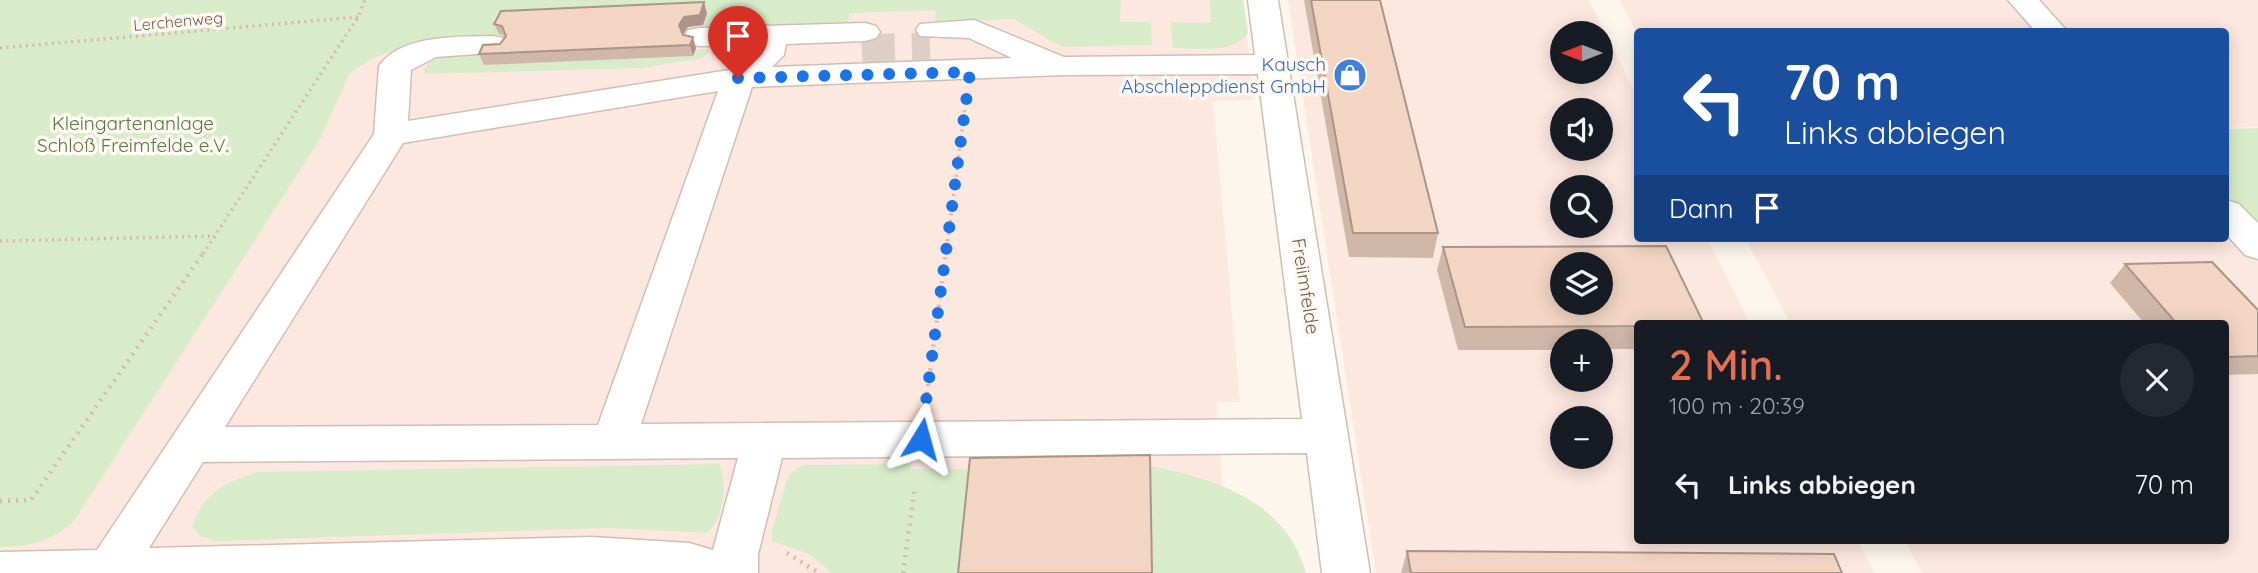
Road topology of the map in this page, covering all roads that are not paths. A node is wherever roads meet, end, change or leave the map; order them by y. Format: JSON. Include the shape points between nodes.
{"nodes":[{"id":1,"x":1263,"y":0,"type":"edge"},
{"id":2,"x":2024,"y":0,"type":"edge"},
{"id":3,"x":2049,"y":28,"type":"edge"},
{"id":4,"x":699,"y":37,"type":"dead end"},
{"id":5,"x":931,"y":40,"type":"tunnel mouth"},
{"id":6,"x":863,"y":42,"type":"tunnel mouth"},
{"id":7,"x":771,"y":45,"type":"junction"},
{"id":8,"x":493,"y":46,"type":"edge"},
{"id":9,"x":1273,"y":64,"type":"junction"},
{"id":10,"x":1063,"y":66,"type":"junction"},
{"id":11,"x":738,"y":78,"type":"junction"},
{"id":12,"x":391,"y":134,"type":"junction"},
{"id":13,"x":2229,"y":215,"type":"edge"},
{"id":14,"x":2258,"y":246,"type":"edge"},
{"id":15,"x":1328,"y":436,"type":"junction"},
{"id":16,"x":764,"y":441,"type":"junction"},
{"id":17,"x":613,"y":442,"type":"junction"},
{"id":18,"x":190,"y":445,"type":"junction"},
{"id":19,"x":110,"y":570,"type":"junction"},
{"id":20,"x":0,"y":573,"type":"edge"},
{"id":21,"x":719,"y":573,"type":"edge"},
{"id":22,"x":734,"y":573,"type":"edge"},
{"id":23,"x":1346,"y":573,"type":"edge"}],
"edges":[{"from":1,"to":9,"type":"street","name":"Freiimfelde"},
{"from":2,"to":3,"type":"street"},
{"from":4,"to":7,"type":"street"},
{"from":5,"to":10,"type":"street","via":[[1018,50]]},
{"from":6,"to":7,"type":"street"},
{"from":7,"to":11,"type":"street"},
{"from":8,"to":12,"type":"street","via":[[430,48],[395,66]]},
{"from":9,"to":10,"type":"street"},
{"from":9,"to":15,"type":"street","name":"Freiimfelde"},
{"from":10,"to":11,"type":"street"},
{"from":11,"to":12,"type":"street"},
{"from":11,"to":17,"type":"street"},
{"from":12,"to":18,"type":"street"},
{"from":13,"to":14,"type":"street"},
{"from":15,"to":16,"type":"street"},
{"from":15,"to":23,"type":"street","name":"Freiimfelde"},
{"from":16,"to":17,"type":"street"},
{"from":16,"to":22,"type":"street"},
{"from":17,"to":18,"type":"street"},
{"from":18,"to":19,"type":"street"},
{"from":19,"to":20,"type":"street"},
{"from":19,"to":21,"type":"street","via":[[592,557],[689,563]]}]}
